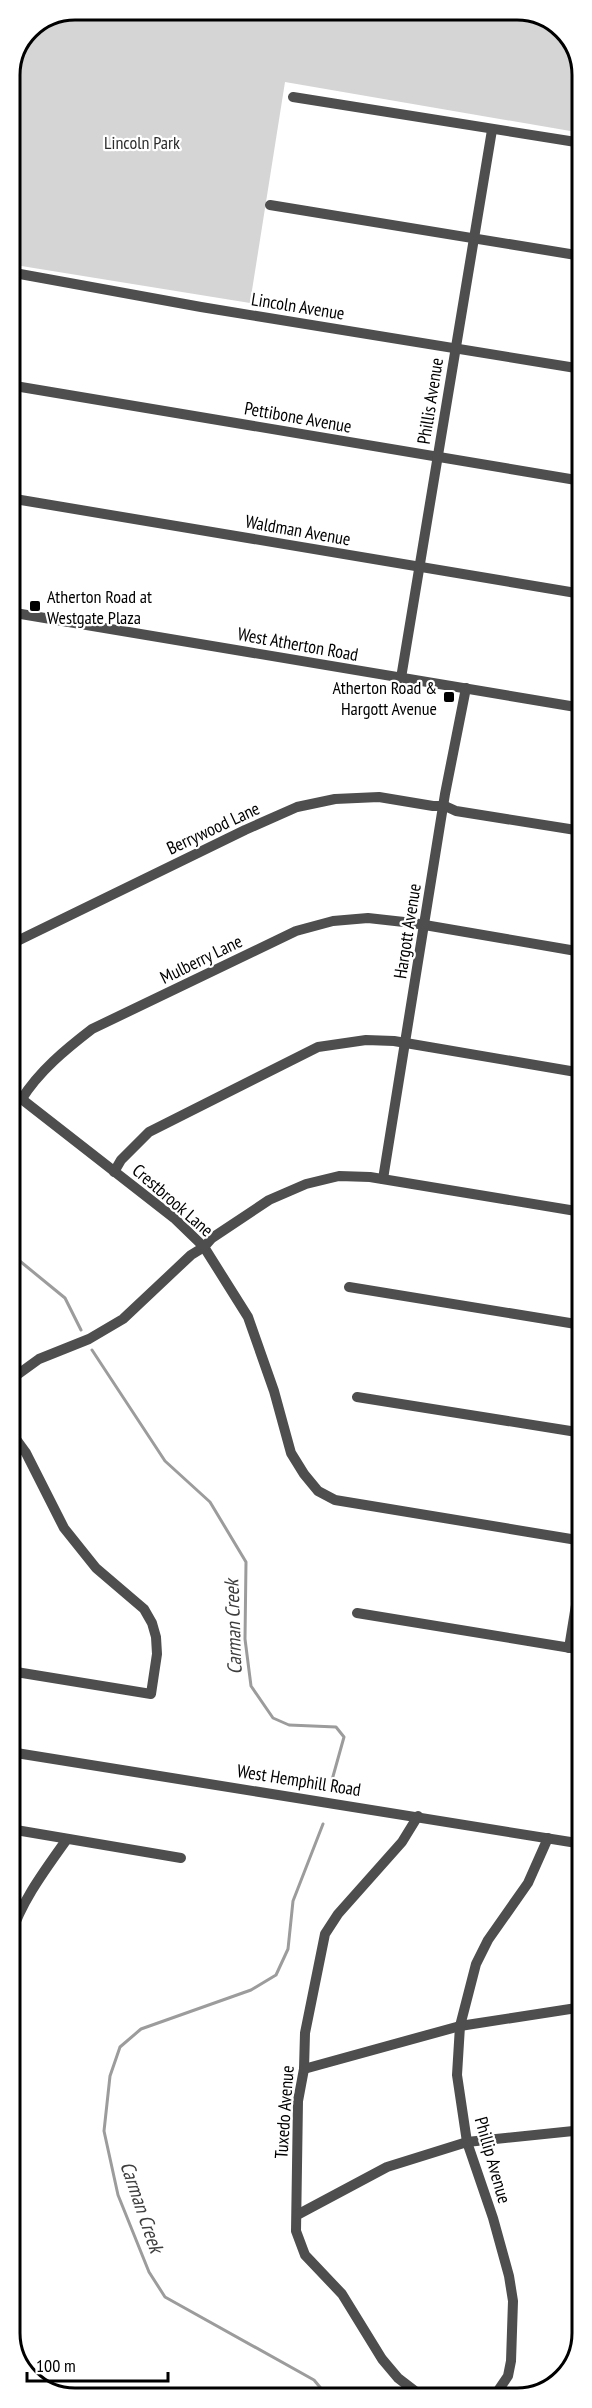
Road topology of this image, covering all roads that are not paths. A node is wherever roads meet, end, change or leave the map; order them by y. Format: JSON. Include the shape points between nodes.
{"nodes":[{"id":1,"x":293,"y":97,"type":"dead end"},
{"id":2,"x":492,"y":130,"type":"junction"},
{"id":3,"x":572,"y":142,"type":"edge"},
{"id":4,"x":270,"y":205,"type":"dead end"},
{"id":5,"x":474,"y":238,"type":"junction"},
{"id":6,"x":572,"y":254,"type":"edge"},
{"id":7,"x":20,"y":274,"type":"edge"},
{"id":8,"x":456,"y":348,"type":"junction"},
{"id":9,"x":572,"y":367,"type":"edge"},
{"id":10,"x":20,"y":387,"type":"edge"},
{"id":11,"x":438,"y":457,"type":"junction"},
{"id":12,"x":572,"y":479,"type":"edge"},
{"id":13,"x":20,"y":500,"type":"edge"},
{"id":14,"x":420,"y":567,"type":"junction"},
{"id":15,"x":572,"y":592,"type":"edge"},
{"id":16,"x":20,"y":614,"type":"edge"},
{"id":17,"x":401,"y":678,"type":"junction"},
{"id":18,"x":465,"y":688,"type":"junction"},
{"id":19,"x":572,"y":706,"type":"edge"},
{"id":20,"x":445,"y":806,"type":"junction"},
{"id":21,"x":572,"y":829,"type":"edge"},
{"id":22,"x":425,"y":926,"type":"junction"},
{"id":23,"x":20,"y":940,"type":"edge"},
{"id":24,"x":572,"y":950,"type":"edge"},
{"id":25,"x":406,"y":1044,"type":"junction"},
{"id":26,"x":572,"y":1071,"type":"edge"},
{"id":27,"x":21,"y":1100,"type":"joint"},
{"id":28,"x":114,"y":1172,"type":"junction"},
{"id":29,"x":383,"y":1179,"type":"junction"},
{"id":30,"x":572,"y":1210,"type":"edge"},
{"id":31,"x":204,"y":1247,"type":"junction"},
{"id":32,"x":349,"y":1287,"type":"dead end"},
{"id":33,"x":572,"y":1323,"type":"edge"},
{"id":34,"x":20,"y":1373,"type":"edge"},
{"id":35,"x":357,"y":1397,"type":"dead end"},
{"id":36,"x":572,"y":1431,"type":"edge"},
{"id":37,"x":20,"y":1445,"type":"edge"},
{"id":38,"x":572,"y":1539,"type":"edge"},
{"id":39,"x":357,"y":1613,"type":"dead end"},
{"id":40,"x":572,"y":1630,"type":"edge"},
{"id":41,"x":569,"y":1648,"type":"junction"},
{"id":42,"x":572,"y":1648,"type":"edge"},
{"id":43,"x":20,"y":1673,"type":"edge"},
{"id":44,"x":20,"y":1754,"type":"edge"},
{"id":45,"x":418,"y":1816,"type":"junction"},
{"id":46,"x":20,"y":1832,"type":"edge"},
{"id":47,"x":548,"y":1838,"type":"junction"},
{"id":48,"x":67,"y":1839,"type":"junction"},
{"id":49,"x":572,"y":1842,"type":"edge"},
{"id":50,"x":181,"y":1858,"type":"dead end"},
{"id":51,"x":20,"y":1911,"type":"edge"},
{"id":52,"x":572,"y":2009,"type":"edge"},
{"id":53,"x":460,"y":2026,"type":"junction"},
{"id":54,"x":304,"y":2068,"type":"junction"},
{"id":55,"x":572,"y":2131,"type":"edge"},
{"id":56,"x":467,"y":2142,"type":"junction"},
{"id":57,"x":297,"y":2215,"type":"junction"},
{"id":58,"x":411,"y":2388,"type":"edge"},
{"id":59,"x":500,"y":2388,"type":"edge"}],
"edges":[{"from":1,"to":2,"type":"street"},
{"from":2,"to":3,"type":"street"},
{"from":2,"to":5,"type":"street","name":"Phillis Avenue"},
{"from":4,"to":5,"type":"street"},
{"from":5,"to":6,"type":"street"},
{"from":5,"to":8,"type":"street","name":"Phillis Avenue"},
{"from":7,"to":8,"type":"street","name":"Lincoln Avenue"},
{"from":8,"to":9,"type":"street","name":"Lincoln Avenue"},
{"from":8,"to":11,"type":"street","name":"Phillis Avenue"},
{"from":10,"to":11,"type":"street","name":"Pettibone Avenue"},
{"from":11,"to":12,"type":"street","name":"Pettibone Avenue"},
{"from":11,"to":14,"type":"street","name":"Phillis Avenue"},
{"from":13,"to":14,"type":"street","name":"Waldman Avenue"},
{"from":14,"to":15,"type":"street","name":"Waldman Avenue"},
{"from":14,"to":17,"type":"street","name":"Phillis Avenue"},
{"from":16,"to":17,"type":"street","name":"West Atherton Road"},
{"from":17,"to":18,"type":"street","name":"West Atherton Road"},
{"from":18,"to":19,"type":"street","name":"West Atherton Road"},
{"from":18,"to":20,"type":"street","name":"Hargott Avenue"},
{"from":20,"to":21,"type":"street","name":"Berrywood Lane"},
{"from":20,"to":22,"type":"street","name":"Hargott Avenue"},
{"from":20,"to":23,"type":"street","name":"Berrywood Lane","via":[[379,797],[335,799],[297,807]]},
{"from":22,"to":24,"type":"street","name":"Mulberry Lane"},
{"from":22,"to":25,"type":"street","name":"Hargott Avenue"},
{"from":22,"to":27,"type":"street","name":"Mulberry Lane","via":[[368,918],[333,921],[297,931],[92,1029],[65,1050]]},
{"from":25,"to":26,"type":"street"},
{"from":25,"to":28,"type":"street","via":[[366,1040],[318,1047],[149,1132]]},
{"from":25,"to":29,"type":"street","name":"Hargott Avenue"},
{"from":27,"to":28,"type":"street","name":"Crestbrook Lane"},
{"from":28,"to":31,"type":"street","name":"Crestbrook Lane","via":[[174,1218]]},
{"from":29,"to":30,"type":"street"},
{"from":29,"to":31,"type":"street","via":[[339,1176],[306,1184],[269,1200]]},
{"from":31,"to":34,"type":"street","via":[[191,1254],[123,1318],[89,1339],[39,1359]]},
{"from":31,"to":38,"type":"street","name":"Crestbrook Lane","via":[[248,1317],[291,1453],[318,1491],[335,1500]]},
{"from":32,"to":33,"type":"street"},
{"from":35,"to":36,"type":"street"},
{"from":37,"to":43,"type":"street","via":[[64,1528],[96,1568],[144,1609],[152,1623],[157,1654],[151,1694]]},
{"from":39,"to":41,"type":"street"},
{"from":40,"to":41,"type":"street"},
{"from":41,"to":42,"type":"street"},
{"from":44,"to":45,"type":"street","name":"West Hemphill Road"},
{"from":45,"to":47,"type":"street","name":"West Hemphill Road"},
{"from":45,"to":54,"type":"street","name":"Tuxedo Avenue","via":[[402,1842],[325,1934],[305,2033]]},
{"from":46,"to":48,"type":"street"},
{"from":47,"to":49,"type":"street","name":"West Hemphill Road"},
{"from":47,"to":53,"type":"street","name":"Phillip Avenue","via":[[528,1883],[476,1964]]},
{"from":48,"to":50,"type":"street"},
{"from":48,"to":51,"type":"street"},
{"from":52,"to":53,"type":"street"},
{"from":53,"to":54,"type":"street"},
{"from":53,"to":56,"type":"street","name":"Phillip Avenue","via":[[457,2075]]},
{"from":54,"to":57,"type":"street","name":"Tuxedo Avenue","via":[[298,2101]]},
{"from":55,"to":56,"type":"street"},
{"from":56,"to":57,"type":"street","via":[[387,2167]]},
{"from":56,"to":59,"type":"street","name":"Phillip Avenue","via":[[493,2218],[513,2301],[508,2376]]},
{"from":57,"to":58,"type":"street","name":"Tuxedo Avenue","via":[[296,2231],[305,2255],[342,2294],[382,2359]]}]}
